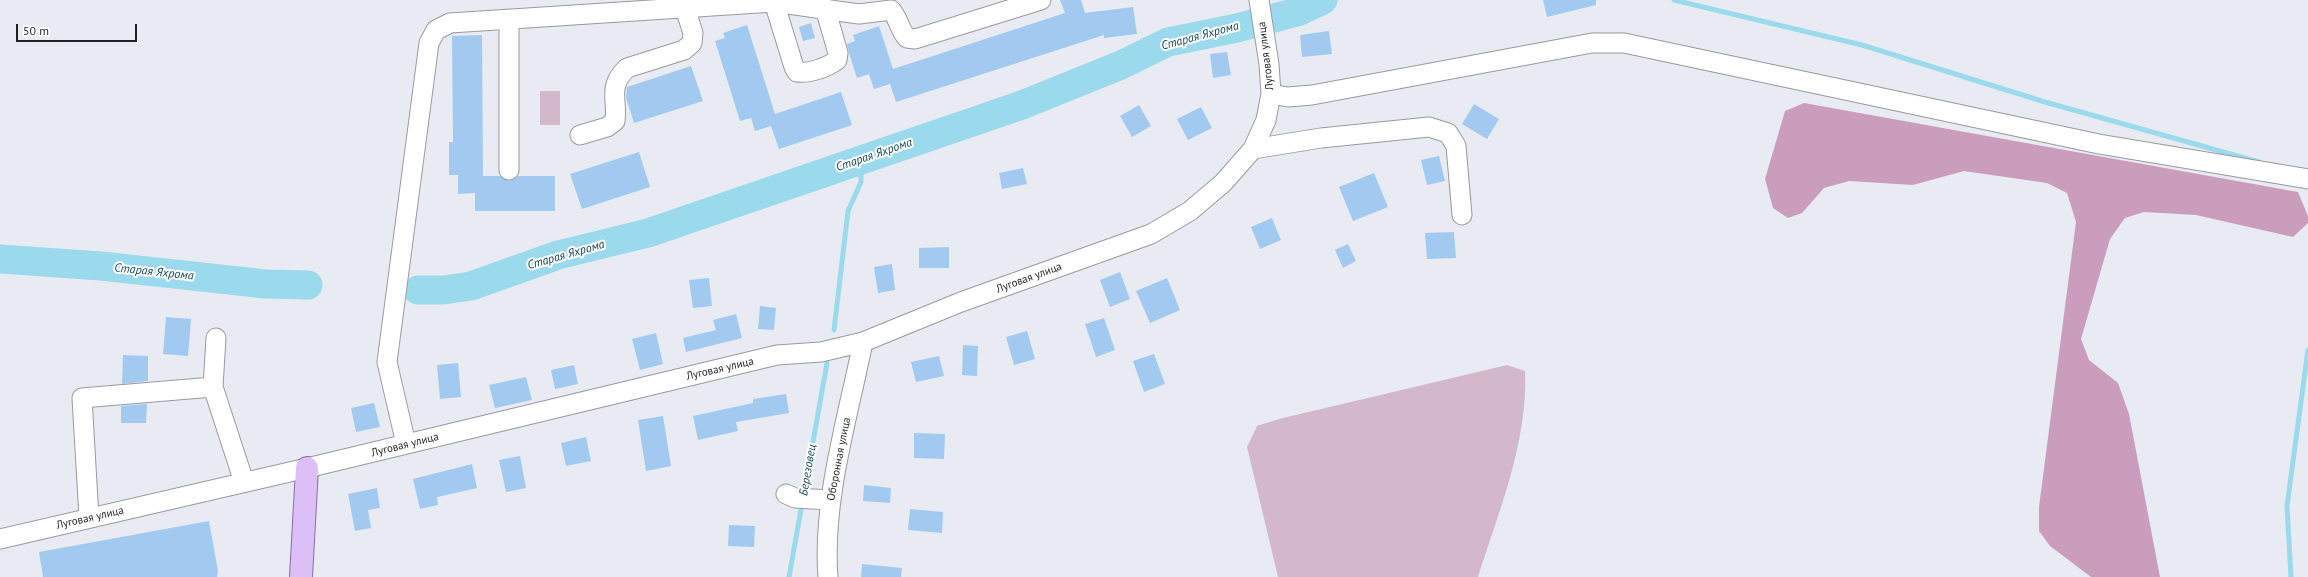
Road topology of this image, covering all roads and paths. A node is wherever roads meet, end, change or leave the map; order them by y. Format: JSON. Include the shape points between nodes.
{"nodes":[{"id":1,"x":1041,"y":0,"type":"edge"},
{"id":2,"x":1259,"y":0,"type":"edge"},
{"id":3,"x":774,"y":2,"type":"junction"},
{"id":4,"x":685,"y":8,"type":"junction"},
{"id":5,"x":825,"y":8,"type":"junction"},
{"id":6,"x":509,"y":19,"type":"junction"},
{"id":7,"x":1271,"y":94,"type":"junction"},
{"id":8,"x":580,"y":135,"type":"dead end"},
{"id":9,"x":1253,"y":149,"type":"junction"},
{"id":10,"x":509,"y":170,"type":"dead end"},
{"id":11,"x":2308,"y":180,"type":"edge"},
{"id":12,"x":1462,"y":215,"type":"dead end"},
{"id":13,"x":216,"y":338,"type":"dead end"},
{"id":14,"x":863,"y":342,"type":"junction"},
{"id":15,"x":213,"y":387,"type":"junction"},
{"id":16,"x":406,"y":444,"type":"junction"},
{"id":17,"x":308,"y":468,"type":"junction"},
{"id":18,"x":244,"y":482,"type":"junction"},
{"id":19,"x":797,"y":497,"type":"dead end"},
{"id":20,"x":831,"y":500,"type":"junction"},
{"id":21,"x":89,"y":518,"type":"junction"},
{"id":22,"x":0,"y":539,"type":"edge"},
{"id":23,"x":301,"y":577,"type":"edge"},
{"id":24,"x":828,"y":577,"type":"edge"}],
"edges":[{"from":1,"to":5,"type":"street","via":[[915,39],[907,38],[902,33],[897,16],[891,10],[859,14]]},
{"from":2,"to":7,"type":"street","name":"Луговая улица"},
{"from":3,"to":4,"type":"street"},
{"from":3,"to":5,"type":"street"},
{"from":3,"to":5,"type":"street","via":[[794,67],[797,72],[803,73],[837,60],[838,53]]},
{"from":4,"to":6,"type":"street"},
{"from":4,"to":8,"type":"street","via":[[693,33],[692,43],[684,50],[627,68],[620,75],[613,94],[615,121],[607,127]]},
{"from":6,"to":10,"type":"street"},
{"from":6,"to":16,"type":"street","via":[[450,23],[436,30],[429,43],[387,362]]},
{"from":7,"to":9,"type":"street","name":"Луговая улица","via":[[1266,120]]},
{"from":7,"to":11,"type":"street","via":[[1312,95],[1592,43],[1624,43],[2099,144]]},
{"from":9,"to":12,"type":"street","via":[[1336,136],[1429,127],[1442,131],[1448,133],[1456,146]]},
{"from":9,"to":14,"type":"street","name":"Луговая улица","via":[[1223,183],[1190,211],[1151,234],[961,302]]},
{"from":13,"to":15,"type":"street"},
{"from":14,"to":16,"type":"street","name":"Луговая улица","via":[[820,352],[777,355]]},
{"from":14,"to":20,"type":"street","name":"Оборонная улица"},
{"from":15,"to":18,"type":"street"},
{"from":15,"to":21,"type":"street","via":[[82,398]]},
{"from":16,"to":17,"type":"street","name":"Луговая улица"},
{"from":17,"to":18,"type":"street","name":"Луговая улица"},
{"from":17,"to":23,"type":"main road"},
{"from":18,"to":21,"type":"street","name":"Луговая улица"},
{"from":19,"to":20,"type":"street"},
{"from":20,"to":24,"type":"street","name":"Оборонная улица","via":[[826,548]]},
{"from":21,"to":22,"type":"street","name":"Луговая улица"}]}
